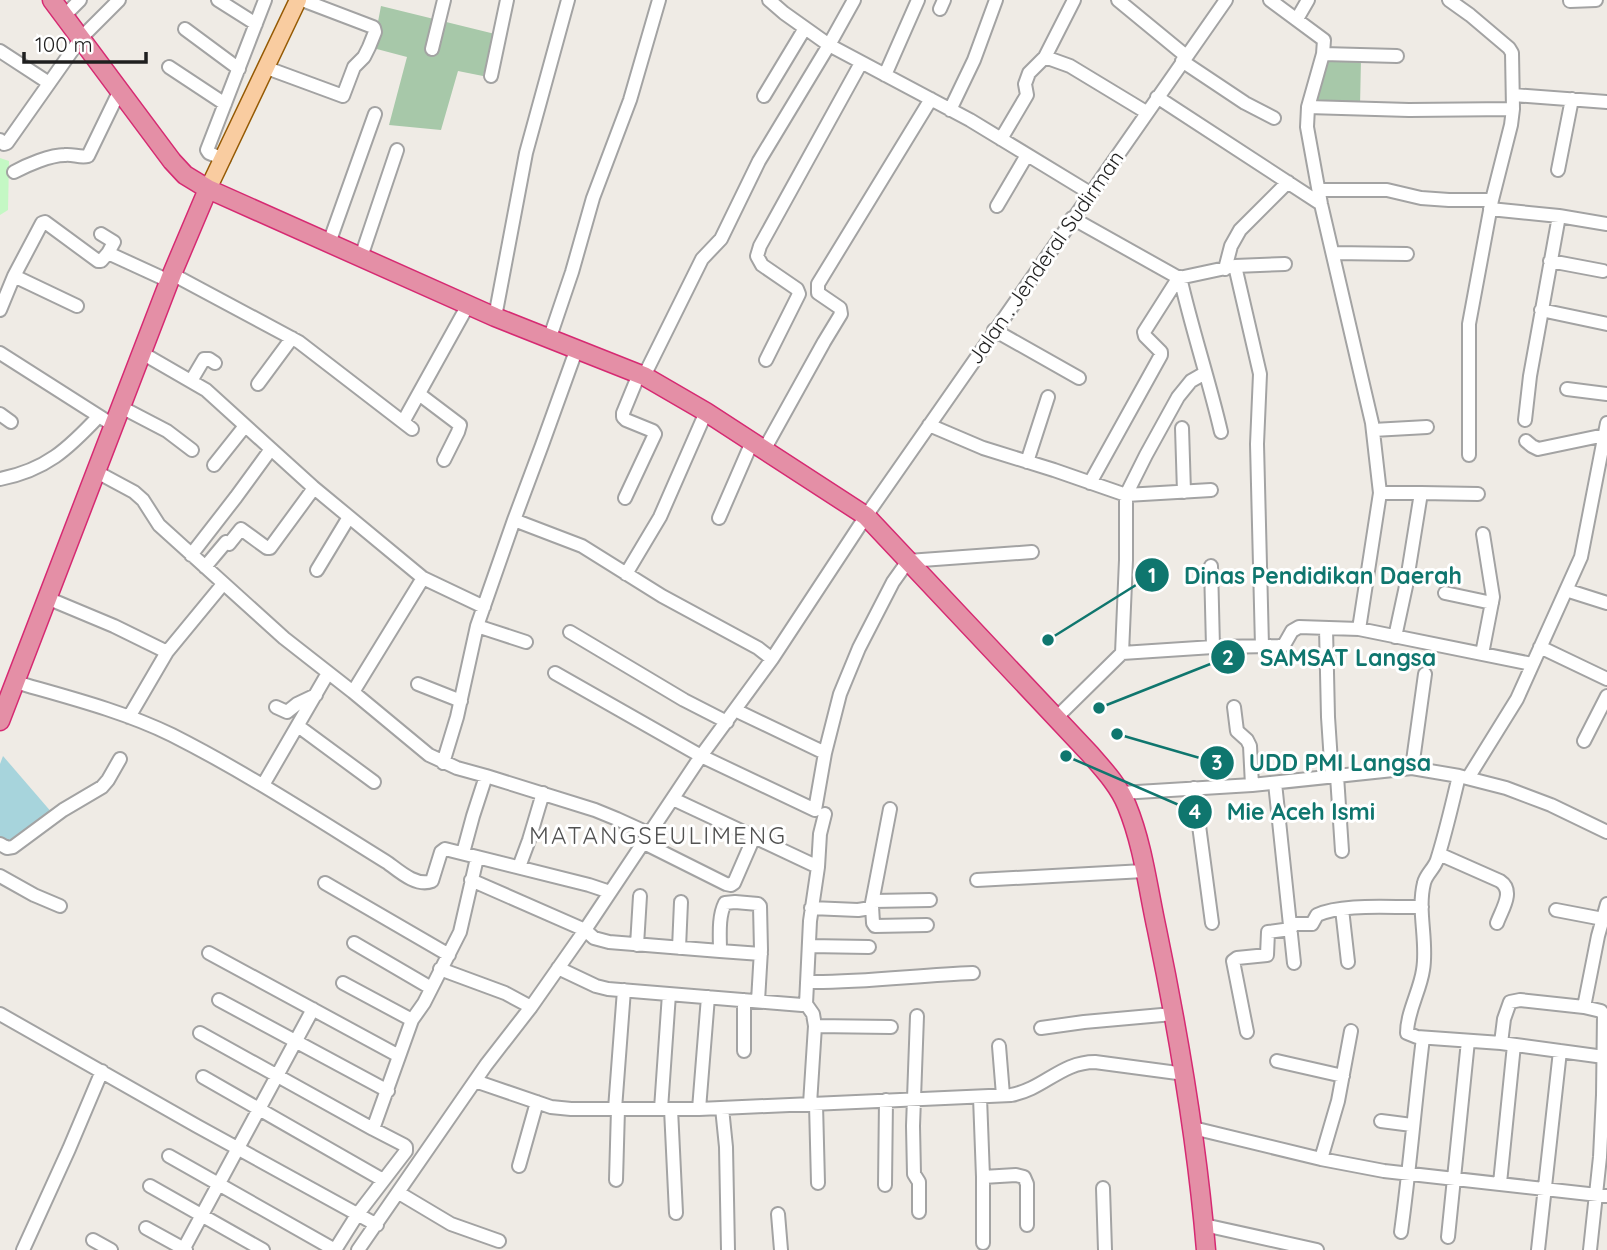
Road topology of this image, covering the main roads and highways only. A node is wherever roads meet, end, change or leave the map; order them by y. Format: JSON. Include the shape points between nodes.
{"nodes":[{"id":1,"x":52,"y":0,"type":"edge"},
{"id":2,"x":300,"y":0,"type":"edge"},
{"id":3,"x":217,"y":173,"type":"junction"},
{"id":4,"x":0,"y":721,"type":"edge"},
{"id":5,"x":1206,"y":1250,"type":"edge"}],
"edges":[{"from":1,"to":3,"type":"highway","via":[[172,162],[185,175]]},
{"from":2,"to":3,"type":"main road"},
{"from":3,"to":4,"type":"highway","via":[[121,407],[106,420],[95,471]]},
{"from":3,"to":5,"type":"highway","via":[[329,243],[495,317],[642,375],[866,516],[1104,769],[1121,793],[1144,871],[1185,1074]]}]}
